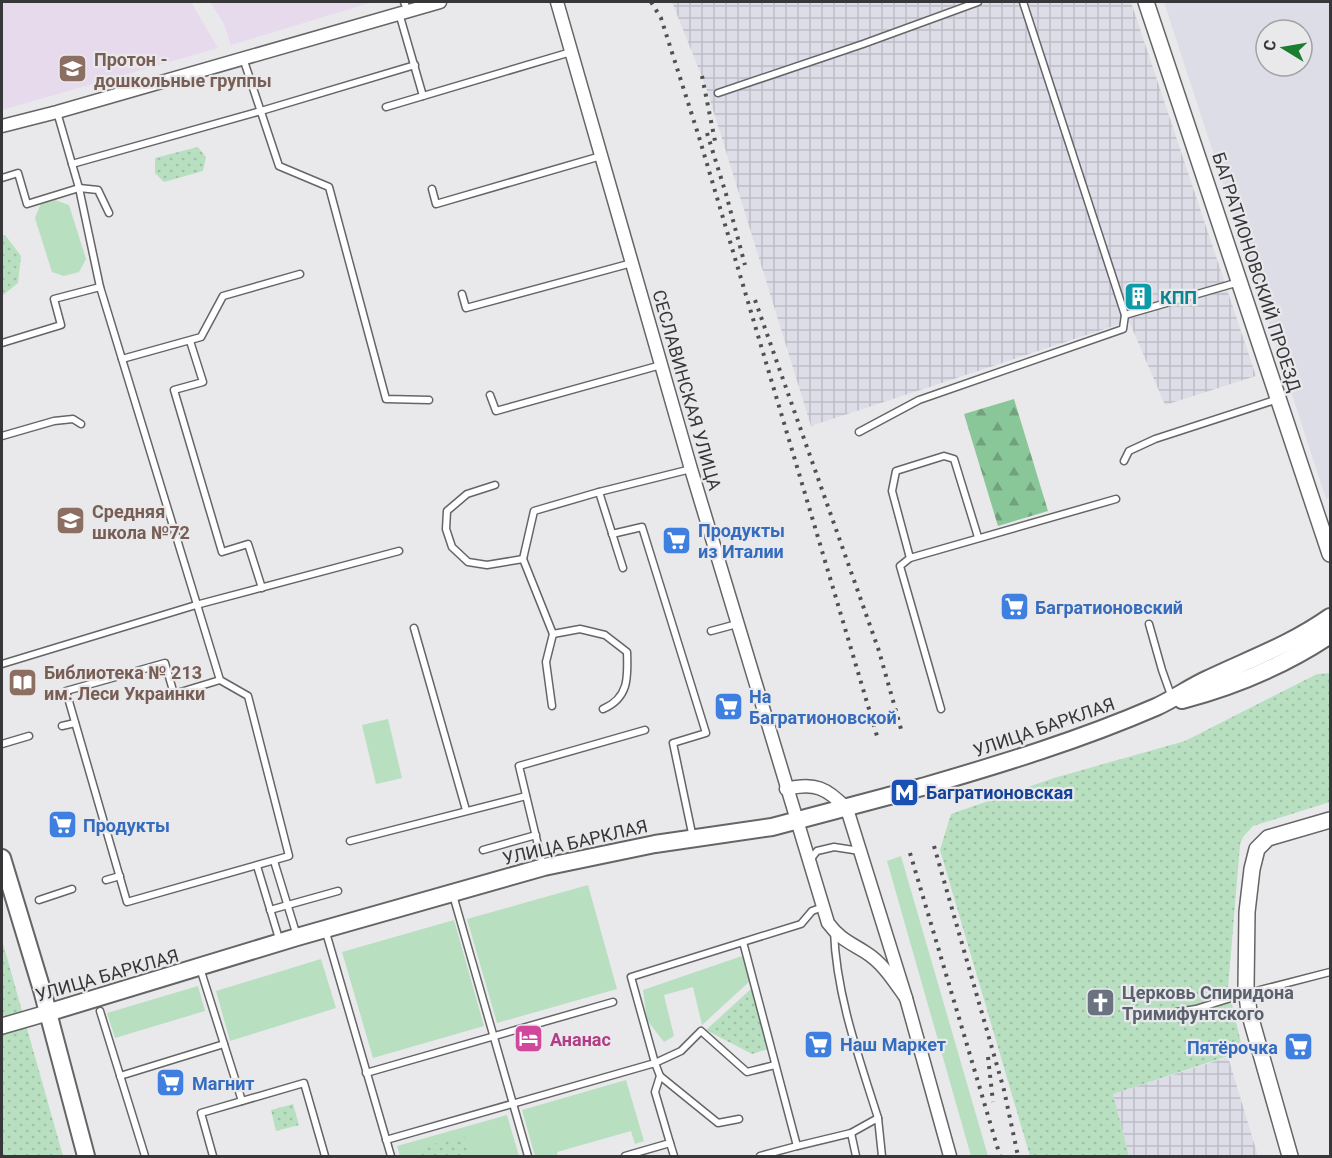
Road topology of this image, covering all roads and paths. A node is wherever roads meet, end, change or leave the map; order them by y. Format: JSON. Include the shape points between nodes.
{"nodes":[{"id":1,"x":440,"y":2,"type":"edge"},
{"id":2,"x":557,"y":2,"type":"edge"},
{"id":3,"x":978,"y":2,"type":"edge"},
{"id":4,"x":1023,"y":2,"type":"edge"},
{"id":5,"x":1146,"y":2,"type":"edge"},
{"id":6,"x":404,"y":8,"type":"edge"},
{"id":7,"x":572,"y":52,"type":"junction"},
{"id":8,"x":243,"y":58,"type":"junction"},
{"id":9,"x":415,"y":65,"type":"junction"},
{"id":10,"x":718,"y":93,"type":"dead end"},
{"id":11,"x":423,"y":96,"type":"junction"},
{"id":12,"x":386,"y":107,"type":"dead end"},
{"id":13,"x":261,"y":111,"type":"junction"},
{"id":14,"x":57,"y":112,"type":"junction"},
{"id":15,"x":2,"y":126,"type":"edge"},
{"id":16,"x":601,"y":156,"type":"junction"},
{"id":17,"x":72,"y":164,"type":"junction"},
{"id":18,"x":2,"y":178,"type":"edge"},
{"id":19,"x":79,"y":188,"type":"junction"},
{"id":20,"x":432,"y":189,"type":"dead end"},
{"id":21,"x":109,"y":213,"type":"dead end"},
{"id":22,"x":632,"y":263,"type":"junction"},
{"id":23,"x":300,"y":274,"type":"dead end"},
{"id":24,"x":1239,"y":282,"type":"junction"},
{"id":25,"x":100,"y":287,"type":"junction"},
{"id":26,"x":462,"y":294,"type":"dead end"},
{"id":27,"x":1125,"y":315,"type":"junction"},
{"id":28,"x":190,"y":341,"type":"junction"},
{"id":29,"x":2,"y":343,"type":"edge"},
{"id":30,"x":122,"y":359,"type":"junction"},
{"id":31,"x":661,"y":365,"type":"junction"},
{"id":32,"x":490,"y":395,"type":"dead end"},
{"id":33,"x":1278,"y":398,"type":"junction"},
{"id":34,"x":429,"y":400,"type":"dead end"},
{"id":35,"x":81,"y":424,"type":"dead end"},
{"id":36,"x":859,"y":432,"type":"dead end"},
{"id":37,"x":2,"y":436,"type":"edge"},
{"id":38,"x":1124,"y":461,"type":"dead end"},
{"id":39,"x":691,"y":469,"type":"junction"},
{"id":40,"x":495,"y":484,"type":"dead end"},
{"id":41,"x":599,"y":492,"type":"junction"},
{"id":42,"x":1116,"y":499,"type":"dead end"},
{"id":43,"x":612,"y":534,"type":"junction"},
{"id":44,"x":978,"y":537,"type":"junction"},
{"id":45,"x":399,"y":551,"type":"dead end"},
{"id":46,"x":1330,"y":554,"type":"edge"},
{"id":47,"x":910,"y":558,"type":"junction"},
{"id":48,"x":523,"y":559,"type":"junction"},
{"id":49,"x":623,"y":568,"type":"dead end"},
{"id":50,"x":262,"y":588,"type":"junction"},
{"id":51,"x":196,"y":605,"type":"junction"},
{"id":52,"x":1330,"y":617,"type":"edge"},
{"id":53,"x":737,"y":624,"type":"junction"},
{"id":54,"x":1149,"y":624,"type":"dead end"},
{"id":55,"x":414,"y":628,"type":"dead end"},
{"id":56,"x":711,"y":631,"type":"dead end"},
{"id":57,"x":553,"y":634,"type":"junction"},
{"id":58,"x":1330,"y":635,"type":"edge"},
{"id":59,"x":686,"y":638,"type":"dead end"},
{"id":60,"x":678,"y":640,"type":"junction"},
{"id":61,"x":2,"y":664,"type":"edge"},
{"id":62,"x":220,"y":680,"type":"junction"},
{"id":63,"x":1165,"y":702,"type":"junction"},
{"id":64,"x":552,"y":706,"type":"dead end"},
{"id":65,"x":603,"y":709,"type":"dead end"},
{"id":66,"x":941,"y":709,"type":"dead end"},
{"id":67,"x":75,"y":723,"type":"junction"},
{"id":68,"x":62,"y":726,"type":"dead end"},
{"id":69,"x":645,"y":730,"type":"dead end"},
{"id":70,"x":29,"y":736,"type":"dead end"},
{"id":71,"x":2,"y":744,"type":"edge"},
{"id":72,"x":786,"y":789,"type":"junction"},
{"id":73,"x":526,"y":796,"type":"junction"},
{"id":74,"x":847,"y":809,"type":"junction"},
{"id":75,"x":466,"y":810,"type":"junction"},
{"id":76,"x":1330,"y":820,"type":"edge"},
{"id":77,"x":796,"y":822,"type":"junction"},
{"id":78,"x":536,"y":835,"type":"junction"},
{"id":79,"x":693,"y":838,"type":"junction"},
{"id":80,"x":350,"y":841,"type":"dead end"},
{"id":81,"x":483,"y":850,"type":"dead end"},
{"id":82,"x":860,"y":852,"type":"junction"},
{"id":83,"x":2,"y":858,"type":"edge"},
{"id":84,"x":274,"y":861,"type":"junction"},
{"id":85,"x":809,"y":862,"type":"junction"},
{"id":86,"x":257,"y":866,"type":"junction"},
{"id":87,"x":544,"y":867,"type":"junction"},
{"id":88,"x":120,"y":876,"type":"junction"},
{"id":89,"x":106,"y":880,"type":"dead end"},
{"id":90,"x":72,"y":889,"type":"dead end"},
{"id":91,"x":338,"y":891,"type":"dead end"},
{"id":92,"x":453,"y":893,"type":"junction"},
{"id":93,"x":39,"y":900,"type":"dead end"},
{"id":94,"x":287,"y":905,"type":"junction"},
{"id":95,"x":823,"y":908,"type":"junction"},
{"id":96,"x":270,"y":910,"type":"junction"},
{"id":97,"x":325,"y":929,"type":"junction"},
{"id":98,"x":834,"y":930,"type":"junction"},
{"id":99,"x":297,"y":937,"type":"junction"},
{"id":100,"x":280,"y":942,"type":"junction"},
{"id":101,"x":743,"y":942,"type":"junction"},
{"id":102,"x":200,"y":968,"type":"junction"},
{"id":103,"x":1330,"y":972,"type":"edge"},
{"id":104,"x":1247,"y":993,"type":"junction"},
{"id":105,"x":906,"y":998,"type":"junction"},
{"id":106,"x":612,"y":1002,"type":"dead end"},
{"id":107,"x":100,"y":1011,"type":"dead end"},
{"id":108,"x":48,"y":1013,"type":"junction"},
{"id":109,"x":1145,"y":1017,"type":"dead end"},
{"id":110,"x":2,"y":1026,"type":"edge"},
{"id":111,"x":494,"y":1036,"type":"junction"},
{"id":112,"x":224,"y":1044,"type":"junction"},
{"id":113,"x":655,"y":1063,"type":"junction"},
{"id":114,"x":775,"y":1065,"type":"junction"},
{"id":115,"x":366,"y":1073,"type":"junction"},
{"id":116,"x":120,"y":1076,"type":"junction"},
{"id":117,"x":660,"y":1076,"type":"junction"},
{"id":118,"x":242,"y":1101,"type":"junction"},
{"id":119,"x":513,"y":1104,"type":"junction"},
{"id":120,"x":878,"y":1118,"type":"junction"},
{"id":121,"x":739,"y":1119,"type":"dead end"},
{"id":122,"x":851,"y":1133,"type":"junction"},
{"id":123,"x":386,"y":1140,"type":"junction"},
{"id":124,"x":670,"y":1143,"type":"junction"},
{"id":125,"x":797,"y":1146,"type":"junction"},
{"id":126,"x":86,"y":1156,"type":"edge"},
{"id":127,"x":145,"y":1156,"type":"edge"},
{"id":128,"x":213,"y":1156,"type":"edge"},
{"id":129,"x":325,"y":1156,"type":"edge"},
{"id":130,"x":391,"y":1156,"type":"edge"},
{"id":131,"x":528,"y":1156,"type":"edge"},
{"id":132,"x":624,"y":1156,"type":"edge"},
{"id":133,"x":674,"y":1156,"type":"edge"},
{"id":134,"x":760,"y":1156,"type":"edge"},
{"id":135,"x":856,"y":1156,"type":"edge"},
{"id":136,"x":882,"y":1156,"type":"edge"},
{"id":137,"x":950,"y":1156,"type":"edge"},
{"id":138,"x":1290,"y":1156,"type":"edge"}],
"edges":[{"from":1,"to":6,"type":"street"},
{"from":2,"to":7,"type":"street","name":"СЕСЛАВИНСКАЯ УЛИЦА"},
{"from":3,"to":10,"type":"lane"},
{"from":4,"to":27,"type":"lane"},
{"from":5,"to":24,"type":"street","name":"БАГРАТИОНОВСКИЙ ПРОЕЗД"},
{"from":6,"to":8,"type":"street"},
{"from":6,"to":9,"type":"lane"},
{"from":7,"to":11,"type":"lane"},
{"from":7,"to":16,"type":"street","name":"СЕСЛАВИНСКАЯ УЛИЦА"},
{"from":8,"to":13,"type":"lane"},
{"from":8,"to":14,"type":"street"},
{"from":9,"to":11,"type":"lane"},
{"from":9,"to":13,"type":"lane"},
{"from":11,"to":12,"type":"lane"},
{"from":13,"to":17,"type":"lane"},
{"from":13,"to":34,"type":"lane","via":[[279,166],[329,187],[386,399]]},
{"from":14,"to":15,"type":"street"},
{"from":14,"to":17,"type":"lane"},
{"from":16,"to":20,"type":"lane","via":[[436,204]]},
{"from":16,"to":22,"type":"street","name":"СЕСЛАВИНСКАЯ УЛИЦА"},
{"from":17,"to":19,"type":"lane"},
{"from":18,"to":19,"type":"lane","via":[[18,173],[27,204]]},
{"from":19,"to":21,"type":"lane","via":[[98,190]]},
{"from":19,"to":25,"type":"lane"},
{"from":22,"to":26,"type":"lane","via":[[466,308]]},
{"from":22,"to":31,"type":"street","name":"СЕСЛАВИНСКАЯ УЛИЦА"},
{"from":23,"to":28,"type":"lane","via":[[223,296],[201,337]]},
{"from":24,"to":27,"type":"lane"},
{"from":24,"to":33,"type":"street","name":"БАГРАТИОНОВСКИЙ ПРОЕЗД"},
{"from":25,"to":29,"type":"lane","via":[[54,299],[61,325]]},
{"from":25,"to":30,"type":"lane"},
{"from":27,"to":36,"type":"lane","via":[[1123,329],[919,400]]},
{"from":28,"to":30,"type":"lane"},
{"from":28,"to":50,"type":"lane","via":[[204,382],[174,390],[222,552],[248,544]]},
{"from":30,"to":51,"type":"lane"},
{"from":31,"to":32,"type":"lane","via":[[496,411]]},
{"from":31,"to":39,"type":"street","name":"СЕСЛАВИНСКАЯ УЛИЦА"},
{"from":33,"to":38,"type":"lane","via":[[1155,440],[1130,451]]},
{"from":33,"to":46,"type":"street","name":"БАГРАТИОНОВСКИЙ ПРОЕЗД"},
{"from":35,"to":37,"type":"lane","via":[[73,419],[54,421]]},
{"from":39,"to":41,"type":"lane"},
{"from":39,"to":53,"type":"street","name":"СЕСЛАВИНСКАЯ УЛИЦА"},
{"from":40,"to":48,"type":"lane","via":[[467,494],[447,510],[446,529],[452,548],[468,562],[487,565]]},
{"from":41,"to":43,"type":"lane"},
{"from":41,"to":48,"type":"lane","via":[[534,511]]},
{"from":42,"to":44,"type":"lane"},
{"from":43,"to":49,"type":"lane"},
{"from":43,"to":60,"type":"lane","via":[[642,527]]},
{"from":44,"to":47,"type":"lane"},
{"from":44,"to":47,"type":"lane","via":[[954,459],[945,456],[896,471],[892,491]]},
{"from":45,"to":50,"type":"lane"},
{"from":47,"to":66,"type":"lane","via":[[900,567]]},
{"from":48,"to":57,"type":"lane"},
{"from":50,"to":51,"type":"lane"},
{"from":51,"to":61,"type":"lane"},
{"from":51,"to":62,"type":"lane"},
{"from":52,"to":63,"type":"main road","name":"УЛИЦА БАРКЛАЯ","via":[[1284,646]]},
{"from":53,"to":56,"type":"lane"},
{"from":53,"to":72,"type":"street","name":"СЕСЛАВИНСКАЯ УЛИЦА"},
{"from":54,"to":63,"type":"lane","via":[[1162,670]]},
{"from":55,"to":75,"type":"lane"},
{"from":57,"to":64,"type":"lane","via":[[546,662]]},
{"from":57,"to":65,"type":"lane","via":[[580,629],[606,635],[627,652],[628,681],[615,704]]},
{"from":58,"to":63,"type":"main road","name":"УЛИЦА БАРКЛАЯ","via":[[1243,680],[1212,692]]},
{"from":59,"to":60,"type":"lane"},
{"from":60,"to":79,"type":"lane","via":[[706,733],[673,743]]},
{"from":62,"to":67,"type":"lane","via":[[174,694],[165,663],[121,675],[66,692]]},
{"from":62,"to":84,"type":"lane","via":[[249,696],[289,856]]},
{"from":63,"to":74,"type":"main road","name":"УЛИЦА БАРКЛАЯ","bridge":true,"via":[[1032,755]]},
{"from":67,"to":68,"type":"lane"},
{"from":67,"to":88,"type":"lane"},
{"from":69,"to":73,"type":"lane","via":[[519,766]]},
{"from":70,"to":71,"type":"lane"},
{"from":72,"to":74,"type":"street","via":[[809,785],[823,788]]},
{"from":72,"to":77,"type":"street","name":"СЕСЛАВИНСКАЯ УЛИЦА"},
{"from":73,"to":75,"type":"lane"},
{"from":73,"to":78,"type":"lane"},
{"from":74,"to":77,"type":"main road","name":"УЛИЦА БАРКЛАЯ"},
{"from":74,"to":82,"type":"street","name":"СЕСЛАВИНСКАЯ УЛИЦА"},
{"from":75,"to":80,"type":"lane"},
{"from":76,"to":104,"type":"street","via":[[1268,838],[1257,849],[1247,912]]},
{"from":77,"to":79,"type":"main road","name":"УЛИЦА БАРКЛАЯ"},
{"from":77,"to":85,"type":"street","name":"СЕСЛАВИНСКАЯ УЛИЦА"},
{"from":78,"to":81,"type":"lane"},
{"from":78,"to":87,"type":"lane"},
{"from":79,"to":87,"type":"main road","name":"УЛИЦА БАРКЛАЯ"},
{"from":82,"to":85,"type":"lane","via":[[834,847],[817,851]]},
{"from":82,"to":105,"type":"street","name":"СЕСЛАВИНСКАЯ УЛИЦА"},
{"from":83,"to":108,"type":"main road"},
{"from":84,"to":86,"type":"lane"},
{"from":84,"to":94,"type":"lane"},
{"from":85,"to":95,"type":"street","name":"СЕСЛАВИНСКАЯ УЛИЦА"},
{"from":86,"to":88,"type":"lane","via":[[127,902]]},
{"from":86,"to":96,"type":"lane"},
{"from":87,"to":92,"type":"main road","name":"УЛИЦА БАРКЛАЯ"},
{"from":88,"to":89,"type":"lane"},
{"from":90,"to":93,"type":"lane"},
{"from":91,"to":94,"type":"lane"},
{"from":92,"to":97,"type":"main road","name":"УЛИЦА БАРКЛАЯ"},
{"from":92,"to":111,"type":"lane"},
{"from":94,"to":96,"type":"lane"},
{"from":94,"to":99,"type":"lane"},
{"from":95,"to":98,"type":"street","name":"СЕСЛАВИНСКАЯ УЛИЦА"},
{"from":95,"to":101,"type":"lane","via":[[812,911],[801,924]]},
{"from":96,"to":100,"type":"lane"},
{"from":97,"to":99,"type":"main road","name":"УЛИЦА БАРКЛАЯ"},
{"from":97,"to":115,"type":"lane"},
{"from":98,"to":105,"type":"street","name":"СЕСЛАВИНСКАЯ УЛИЦА","via":[[883,966]]},
{"from":98,"to":120,"type":"lane","via":[[835,962]]},
{"from":99,"to":100,"type":"main road","name":"УЛИЦА БАРКЛАЯ"},
{"from":100,"to":102,"type":"main road","name":"УЛИЦА БАРКЛАЯ"},
{"from":101,"to":113,"type":"lane","via":[[631,977]]},
{"from":101,"to":114,"type":"lane"},
{"from":102,"to":108,"type":"main road","name":"УЛИЦА БАРКЛАЯ"},
{"from":102,"to":112,"type":"lane"},
{"from":103,"to":104,"type":"lane"},
{"from":104,"to":109,"type":"lane","via":[[1196,1010]]},
{"from":104,"to":138,"type":"street"},
{"from":105,"to":137,"type":"street","name":"СЕСЛАВИНСКАЯ УЛИЦА"},
{"from":106,"to":111,"type":"lane"},
{"from":107,"to":116,"type":"lane"},
{"from":108,"to":110,"type":"street","name":"УЛИЦА БАРКЛАЯ"},
{"from":108,"to":126,"type":"main road"},
{"from":111,"to":115,"type":"lane"},
{"from":111,"to":119,"type":"lane"},
{"from":112,"to":116,"type":"lane"},
{"from":112,"to":118,"type":"lane"},
{"from":113,"to":114,"type":"lane","via":[[681,1051],[701,1031],[747,1072]]},
{"from":113,"to":117,"type":"lane"},
{"from":113,"to":119,"type":"lane"},
{"from":114,"to":125,"type":"lane"},
{"from":115,"to":123,"type":"lane"},
{"from":116,"to":127,"type":"lane"},
{"from":117,"to":121,"type":"lane","via":[[718,1123]]},
{"from":117,"to":124,"type":"lane","via":[[655,1092]]},
{"from":118,"to":128,"type":"lane","via":[[201,1113]]},
{"from":118,"to":129,"type":"lane","via":[[304,1083]]},
{"from":119,"to":123,"type":"lane"},
{"from":119,"to":131,"type":"lane"},
{"from":120,"to":122,"type":"lane"},
{"from":120,"to":136,"type":"lane"},
{"from":122,"to":125,"type":"lane"},
{"from":122,"to":135,"type":"lane"},
{"from":123,"to":130,"type":"lane"},
{"from":124,"to":132,"type":"lane"},
{"from":124,"to":133,"type":"lane"},
{"from":125,"to":134,"type":"lane"}]}
